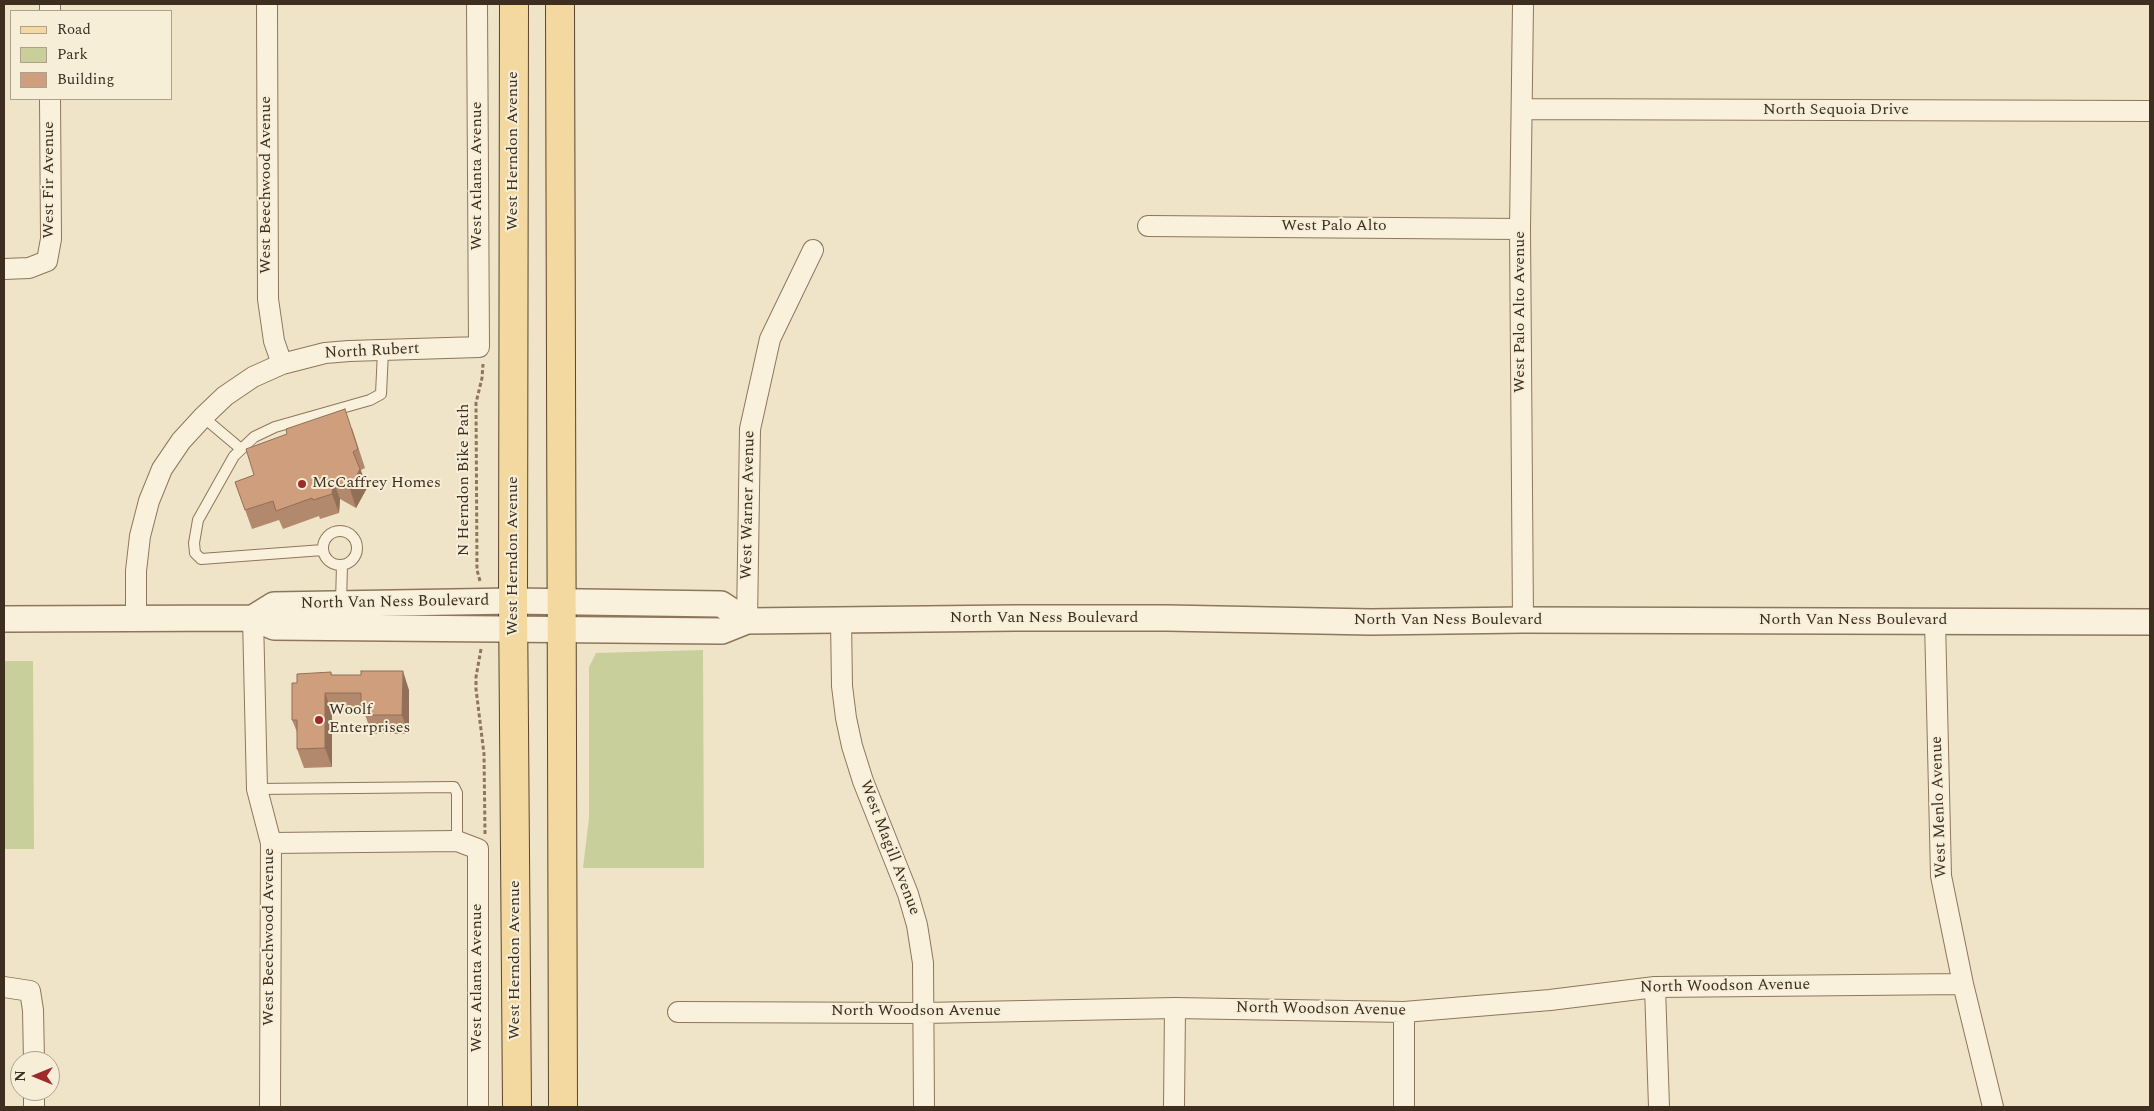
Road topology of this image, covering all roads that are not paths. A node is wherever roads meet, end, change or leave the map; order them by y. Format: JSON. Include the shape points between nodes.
{"nodes":[{"id":1,"x":267,"y":4,"type":"edge"},
{"id":2,"x":477,"y":4,"type":"edge"},
{"id":3,"x":514,"y":4,"type":"edge"},
{"id":4,"x":560,"y":4,"type":"edge"},
{"id":5,"x":1523,"y":4,"type":"edge"},
{"id":6,"x":50,"y":100,"type":"edge"},
{"id":7,"x":1522,"y":108,"type":"junction"},
{"id":8,"x":2150,"y":111,"type":"edge"},
{"id":9,"x":1148,"y":226,"type":"dead end"},
{"id":10,"x":1520,"y":229,"type":"junction"},
{"id":11,"x":813,"y":250,"type":"dead end"},
{"id":12,"x":4,"y":269,"type":"edge"},
{"id":13,"x":480,"y":347,"type":"joint"},
{"id":14,"x":383,"y":351,"type":"junction"},
{"id":15,"x":282,"y":364,"type":"junction"},
{"id":16,"x":202,"y":417,"type":"junction"},
{"id":17,"x":241,"y":449,"type":"junction"},
{"id":18,"x":323,"y":550,"type":"junction"},
{"id":19,"x":342,"y":565,"type":"junction"},
{"id":20,"x":514,"y":600,"type":"junction"},
{"id":21,"x":341,"y":602,"type":"junction"},
{"id":22,"x":560,"y":602,"type":"junction"},
{"id":23,"x":253,"y":618,"type":"junction"},
{"id":24,"x":4,"y":619,"type":"edge"},
{"id":25,"x":136,"y":619,"type":"junction"},
{"id":26,"x":841,"y":620,"type":"junction"},
{"id":27,"x":1524,"y":620,"type":"junction"},
{"id":28,"x":747,"y":621,"type":"junction"},
{"id":29,"x":1935,"y":622,"type":"junction"},
{"id":30,"x":2150,"y":622,"type":"edge"},
{"id":31,"x":514,"y":628,"type":"junction"},
{"id":32,"x":561,"y":630,"type":"junction"},
{"id":33,"x":257,"y":789,"type":"junction"},
{"id":34,"x":457,"y":841,"type":"junction"},
{"id":35,"x":271,"y":843,"type":"junction"},
{"id":36,"x":1963,"y":984,"type":"junction"},
{"id":37,"x":4,"y":987,"type":"edge"},
{"id":38,"x":1655,"y":987,"type":"junction"},
{"id":39,"x":1175,"y":1008,"type":"junction"},
{"id":40,"x":678,"y":1012,"type":"dead end"},
{"id":41,"x":1404,"y":1012,"type":"junction"},
{"id":42,"x":924,"y":1014,"type":"junction"},
{"id":43,"x":34,"y":1051,"type":"edge"},
{"id":44,"x":270,"y":1107,"type":"edge"},
{"id":45,"x":478,"y":1107,"type":"edge"},
{"id":46,"x":517,"y":1107,"type":"edge"},
{"id":47,"x":563,"y":1107,"type":"edge"},
{"id":48,"x":924,"y":1107,"type":"edge"},
{"id":49,"x":1174,"y":1107,"type":"edge"},
{"id":50,"x":1404,"y":1107,"type":"edge"},
{"id":51,"x":1659,"y":1107,"type":"edge"},
{"id":52,"x":1993,"y":1107,"type":"edge"}],
"edges":[{"from":1,"to":15,"type":"street","name":"West Beechwood Avenue","via":[[268,299],[274,341]]},
{"from":2,"to":13,"type":"street","name":"West Atlanta Avenue"},
{"from":3,"to":20,"type":"main road","name":"West Herndon Avenue"},
{"from":4,"to":22,"type":"main road"},
{"from":5,"to":7,"type":"street","name":"West Palo Alto Avenue"},
{"from":6,"to":12,"type":"street","name":"West Fir Avenue","via":[[51,239],[47,261],[29,268]]},
{"from":7,"to":8,"type":"street","name":"North Sequoia Drive"},
{"from":7,"to":10,"type":"street","name":"West Palo Alto Avenue"},
{"from":9,"to":10,"type":"street","name":"West Palo Alto"},
{"from":10,"to":27,"type":"street","name":"West Palo Alto Avenue"},
{"from":11,"to":28,"type":"street","name":"West Warner Avenue","via":[[770,339],[750,429]]},
{"from":13,"to":14,"type":"street","name":"North Rubert"},
{"from":14,"to":15,"type":"street","name":"North Rubert","via":[[325,353]]},
{"from":14,"to":17,"type":"lane","via":[[382,394],[275,427]]},
{"from":15,"to":16,"type":"street","name":"North Rubert","via":[[253,377]]},
{"from":16,"to":17,"type":"lane"},
{"from":16,"to":25,"type":"street","name":"North Rubert","via":[[162,469],[149,501],[136,571]]},
{"from":17,"to":18,"type":"lane","via":[[198,520],[195,553],[201,559]]},
{"from":18,"to":19,"type":"lane","via":[[332,563]]},
{"from":18,"to":19,"type":"lane","via":[[329,534],[341,530],[352,534],[358,544],[356,556]]},
{"from":19,"to":21,"type":"lane"},
{"from":20,"to":21,"type":"street","name":"North Van Ness Boulevard"},
{"from":20,"to":22,"type":"street","name":"North Van Ness Boulevard"},
{"from":20,"to":31,"type":"main road","name":"West Herndon Avenue"},
{"from":21,"to":23,"type":"street","name":"North Van Ness Boulevard","via":[[274,605]]},
{"from":22,"to":28,"type":"street","name":"North Van Ness Boulevard","via":[[721,604]]},
{"from":22,"to":32,"type":"main road"},
{"from":23,"to":25,"type":"street","name":"North Van Ness Boulevard"},
{"from":23,"to":31,"type":"street","name":"North Van Ness Boulevard","via":[[274,627]]},
{"from":23,"to":33,"type":"street","name":"West Beechwood Avenue"},
{"from":24,"to":25,"type":"street","name":"North Van Ness Boulevard"},
{"from":26,"to":27,"type":"street","name":"North Van Ness Boulevard"},
{"from":26,"to":28,"type":"street","name":"North Van Ness Boulevard"},
{"from":26,"to":42,"type":"street","name":"West Magill Avenue","via":[[846,718],[863,781],[917,925],[923,963]]},
{"from":27,"to":29,"type":"street","name":"North Van Ness Boulevard"},
{"from":28,"to":32,"type":"street","name":"North Van Ness Boulevard","via":[[722,630]]},
{"from":29,"to":30,"type":"street","name":"North Van Ness Boulevard"},
{"from":29,"to":36,"type":"street","name":"West Menlo Avenue","via":[[1941,876]]},
{"from":31,"to":32,"type":"street","name":"North Van Ness Boulevard"},
{"from":31,"to":46,"type":"main road","name":"West Herndon Avenue"},
{"from":32,"to":47,"type":"main road"},
{"from":33,"to":34,"type":"lane","via":[[454,787],[457,793]]},
{"from":33,"to":35,"type":"street","name":"West Beechwood Avenue"},
{"from":34,"to":35,"type":"street"},
{"from":34,"to":45,"type":"street","name":"West Atlanta Avenue","via":[[481,844]]},
{"from":35,"to":44,"type":"street","name":"West Beechwood Avenue"},
{"from":36,"to":38,"type":"street","name":"North Woodson Avenue"},
{"from":36,"to":52,"type":"street","name":"West Menlo Avenue"},
{"from":37,"to":43,"type":"street","via":[[30,991],[34,1010]]},
{"from":38,"to":41,"type":"street","name":"North Woodson Avenue","via":[[1550,1000]]},
{"from":38,"to":51,"type":"street"},
{"from":39,"to":41,"type":"street","name":"North Woodson Avenue"},
{"from":39,"to":42,"type":"street","name":"North Woodson Avenue"},
{"from":39,"to":49,"type":"street"},
{"from":40,"to":42,"type":"street","name":"North Woodson Avenue"},
{"from":41,"to":50,"type":"street"},
{"from":42,"to":48,"type":"street","name":"West Magill Avenue"}]}
